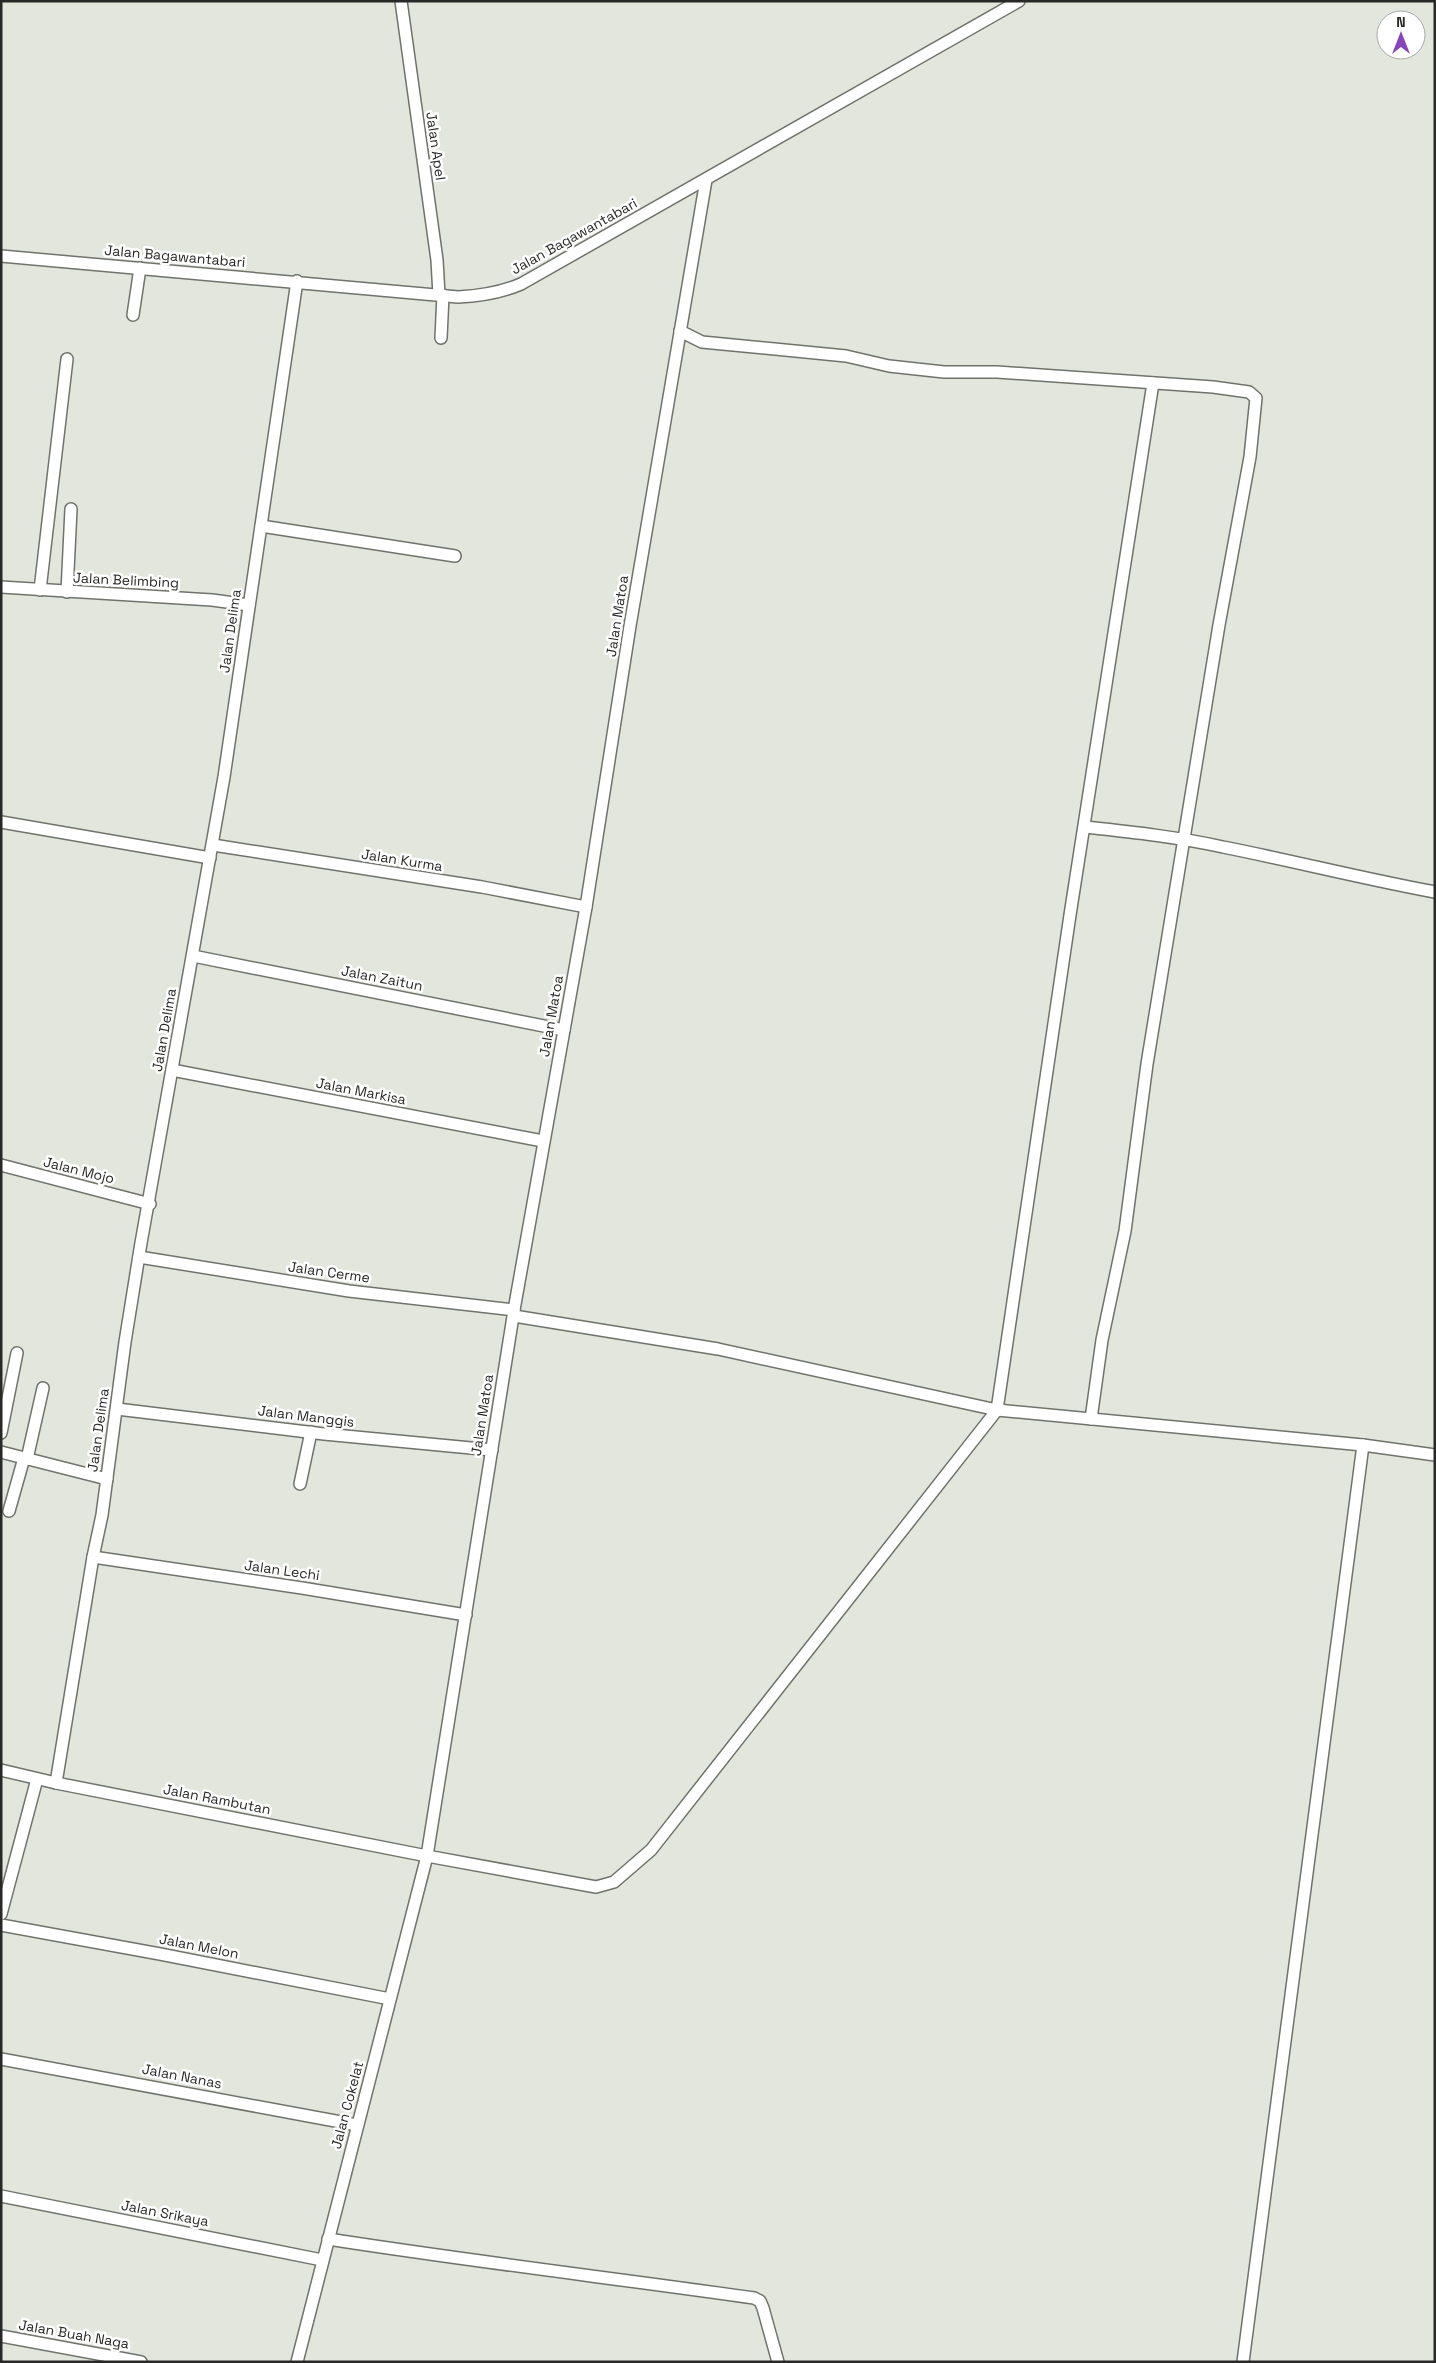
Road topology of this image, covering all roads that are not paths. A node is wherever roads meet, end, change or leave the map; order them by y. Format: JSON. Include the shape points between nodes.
{"nodes":[{"id":1,"x":402,"y":1,"type":"edge"},
{"id":2,"x":1019,"y":1,"type":"edge"},
{"id":3,"x":706,"y":180,"type":"junction"},
{"id":4,"x":1,"y":256,"type":"edge"},
{"id":5,"x":140,"y":268,"type":"junction"},
{"id":6,"x":297,"y":281,"type":"junction"},
{"id":7,"x":441,"y":295,"type":"junction"},
{"id":8,"x":133,"y":314,"type":"dead end"},
{"id":9,"x":680,"y":331,"type":"junction"},
{"id":10,"x":441,"y":338,"type":"dead end"},
{"id":11,"x":67,"y":359,"type":"dead end"},
{"id":12,"x":1154,"y":383,"type":"junction"},
{"id":13,"x":71,"y":509,"type":"dead end"},
{"id":14,"x":261,"y":526,"type":"junction"},
{"id":15,"x":455,"y":556,"type":"dead end"},
{"id":16,"x":1,"y":587,"type":"edge"},
{"id":17,"x":40,"y":590,"type":"junction"},
{"id":18,"x":67,"y":592,"type":"junction"},
{"id":19,"x":249,"y":605,"type":"junction"},
{"id":20,"x":1,"y":822,"type":"edge"},
{"id":21,"x":1085,"y":827,"type":"junction"},
{"id":22,"x":1184,"y":839,"type":"junction"},
{"id":23,"x":213,"y":845,"type":"junction"},
{"id":24,"x":210,"y":858,"type":"junction"},
{"id":25,"x":1435,"y":892,"type":"edge"},
{"id":26,"x":586,"y":907,"type":"junction"},
{"id":27,"x":193,"y":956,"type":"junction"},
{"id":28,"x":564,"y":1030,"type":"junction"},
{"id":29,"x":172,"y":1070,"type":"junction"},
{"id":30,"x":543,"y":1141,"type":"junction"},
{"id":31,"x":1,"y":1165,"type":"edge"},
{"id":32,"x":150,"y":1204,"type":"junction"},
{"id":33,"x":139,"y":1257,"type":"junction"},
{"id":34,"x":514,"y":1313,"type":"junction"},
{"id":35,"x":17,"y":1353,"type":"dead end"},
{"id":36,"x":43,"y":1388,"type":"dead end"},
{"id":37,"x":117,"y":1409,"type":"junction"},
{"id":38,"x":997,"y":1410,"type":"junction"},
{"id":39,"x":1091,"y":1419,"type":"junction"},
{"id":40,"x":311,"y":1432,"type":"junction"},
{"id":41,"x":1,"y":1433,"type":"edge"},
{"id":42,"x":1363,"y":1445,"type":"junction"},
{"id":43,"x":492,"y":1450,"type":"junction"},
{"id":44,"x":1,"y":1452,"type":"edge"},
{"id":45,"x":1435,"y":1455,"type":"edge"},
{"id":46,"x":25,"y":1458,"type":"junction"},
{"id":47,"x":107,"y":1479,"type":"junction"},
{"id":48,"x":300,"y":1484,"type":"dead end"},
{"id":49,"x":9,"y":1510,"type":"dead end"},
{"id":50,"x":93,"y":1557,"type":"junction"},
{"id":51,"x":466,"y":1616,"type":"junction"},
{"id":52,"x":1,"y":1770,"type":"edge"},
{"id":53,"x":36,"y":1778,"type":"junction"},
{"id":54,"x":56,"y":1783,"type":"junction"},
{"id":55,"x":427,"y":1856,"type":"junction"},
{"id":56,"x":1,"y":1914,"type":"edge"},
{"id":57,"x":1,"y":1925,"type":"edge"},
{"id":58,"x":390,"y":2000,"type":"junction"},
{"id":59,"x":1,"y":2059,"type":"edge"},
{"id":60,"x":357,"y":2125,"type":"junction"},
{"id":61,"x":1,"y":2196,"type":"edge"},
{"id":62,"x":328,"y":2239,"type":"junction"},
{"id":63,"x":322,"y":2260,"type":"junction"},
{"id":64,"x":1,"y":2336,"type":"edge"},
{"id":65,"x":140,"y":2362,"type":"edge"},
{"id":66,"x":297,"y":2362,"type":"edge"},
{"id":67,"x":778,"y":2362,"type":"edge"},
{"id":68,"x":1243,"y":2362,"type":"edge"}],
"edges":[{"from":1,"to":7,"type":"street","name":"Jalan Apel"},
{"from":2,"to":3,"type":"street","name":"Jalan Bagawantabari"},
{"from":3,"to":7,"type":"street","name":"Jalan Bagawantabari","via":[[503,292],[480,296]]},
{"from":3,"to":9,"type":"street","name":"Jalan Matoa"},
{"from":4,"to":5,"type":"street","name":"Jalan Bagawantabari"},
{"from":5,"to":6,"type":"street","name":"Jalan Bagawantabari"},
{"from":5,"to":8,"type":"street"},
{"from":6,"to":7,"type":"street","name":"Jalan Bagawantabari"},
{"from":6,"to":14,"type":"street","name":"Jalan Delima"},
{"from":7,"to":10,"type":"street","name":"Jalan Apel"},
{"from":9,"to":12,"type":"street","via":[[702,342],[846,356],[889,366]]},
{"from":9,"to":26,"type":"street","name":"Jalan Matoa"},
{"from":11,"to":17,"type":"street"},
{"from":12,"to":21,"type":"street"},
{"from":12,"to":22,"type":"street","via":[[1222,388],[1249,392],[1256,398],[1250,457]]},
{"from":13,"to":18,"type":"street"},
{"from":14,"to":15,"type":"street"},
{"from":14,"to":19,"type":"street","name":"Jalan Delima"},
{"from":16,"to":17,"type":"street","name":"Jalan Belimbing"},
{"from":17,"to":18,"type":"street","name":"Jalan Belimbing"},
{"from":18,"to":19,"type":"street","name":"Jalan Belimbing"},
{"from":19,"to":23,"type":"street","name":"Jalan Delima"},
{"from":20,"to":24,"type":"street"},
{"from":21,"to":22,"type":"street"},
{"from":21,"to":38,"type":"street"},
{"from":22,"to":25,"type":"street"},
{"from":22,"to":39,"type":"street","via":[[1147,1064],[1125,1231],[1102,1340]]},
{"from":23,"to":24,"type":"street","name":"Jalan Delima"},
{"from":23,"to":26,"type":"street","name":"Jalan Kurma","via":[[482,887]]},
{"from":24,"to":27,"type":"street","name":"Jalan Delima"},
{"from":26,"to":28,"type":"street","name":"Jalan Matoa"},
{"from":27,"to":28,"type":"street","name":"Jalan Zaitun"},
{"from":27,"to":29,"type":"street","name":"Jalan Delima"},
{"from":28,"to":30,"type":"street","name":"Jalan Matoa"},
{"from":29,"to":30,"type":"street","name":"Jalan Markisa"},
{"from":29,"to":32,"type":"street","name":"Jalan Delima"},
{"from":30,"to":34,"type":"street","name":"Jalan Matoa"},
{"from":31,"to":32,"type":"street","name":"Jalan Mojo"},
{"from":32,"to":33,"type":"street","name":"Jalan Delima"},
{"from":33,"to":34,"type":"street","name":"Jalan Cerme","via":[[349,1291]]},
{"from":33,"to":37,"type":"street","name":"Jalan Delima"},
{"from":34,"to":38,"type":"street","name":"Jalan Cerme","via":[[718,1349]]},
{"from":34,"to":43,"type":"street","name":"Jalan Matoa"},
{"from":35,"to":41,"type":"street"},
{"from":36,"to":46,"type":"street"},
{"from":37,"to":40,"type":"street","name":"Jalan Manggis"},
{"from":37,"to":47,"type":"street","name":"Jalan Delima"},
{"from":38,"to":39,"type":"street","name":"Jalan Cerme"},
{"from":38,"to":55,"type":"street","name":"Jalan Rambutan","via":[[701,1790],[652,1850],[630,1870],[607,1885],[596,1887]]},
{"from":39,"to":42,"type":"street","name":"Jalan Cerme"},
{"from":40,"to":43,"type":"street","name":"Jalan Manggis"},
{"from":40,"to":48,"type":"street"},
{"from":42,"to":45,"type":"street","name":"Jalan Cerme"},
{"from":42,"to":68,"type":"street"},
{"from":43,"to":51,"type":"street","name":"Jalan Matoa"},
{"from":44,"to":46,"type":"street"},
{"from":46,"to":47,"type":"street"},
{"from":46,"to":49,"type":"street"},
{"from":47,"to":50,"type":"street","name":"Jalan Delima"},
{"from":50,"to":51,"type":"street","name":"Jalan Lechi"},
{"from":50,"to":54,"type":"street","name":"Jalan Delima"},
{"from":51,"to":55,"type":"street","name":"Jalan Matoa"},
{"from":52,"to":53,"type":"street","name":"Jalan Rambutan"},
{"from":53,"to":54,"type":"street","name":"Jalan Rambutan"},
{"from":53,"to":56,"type":"street"},
{"from":54,"to":55,"type":"street","name":"Jalan Rambutan"},
{"from":55,"to":58,"type":"street","name":"Jalan Cokelat"},
{"from":57,"to":58,"type":"street","name":"Jalan Melon"},
{"from":58,"to":60,"type":"street","name":"Jalan Cokelat"},
{"from":59,"to":60,"type":"street","name":"Jalan Nanas"},
{"from":60,"to":62,"type":"street","name":"Jalan Cokelat"},
{"from":61,"to":63,"type":"street","name":"Jalan Srikaya"},
{"from":62,"to":63,"type":"street","name":"Jalan Cokelat"},
{"from":62,"to":67,"type":"street","via":[[754,2298],[764,2308]]},
{"from":63,"to":66,"type":"street","name":"Jalan Cokelat"},
{"from":64,"to":65,"type":"street","name":"Jalan Buah Naga"}]}
